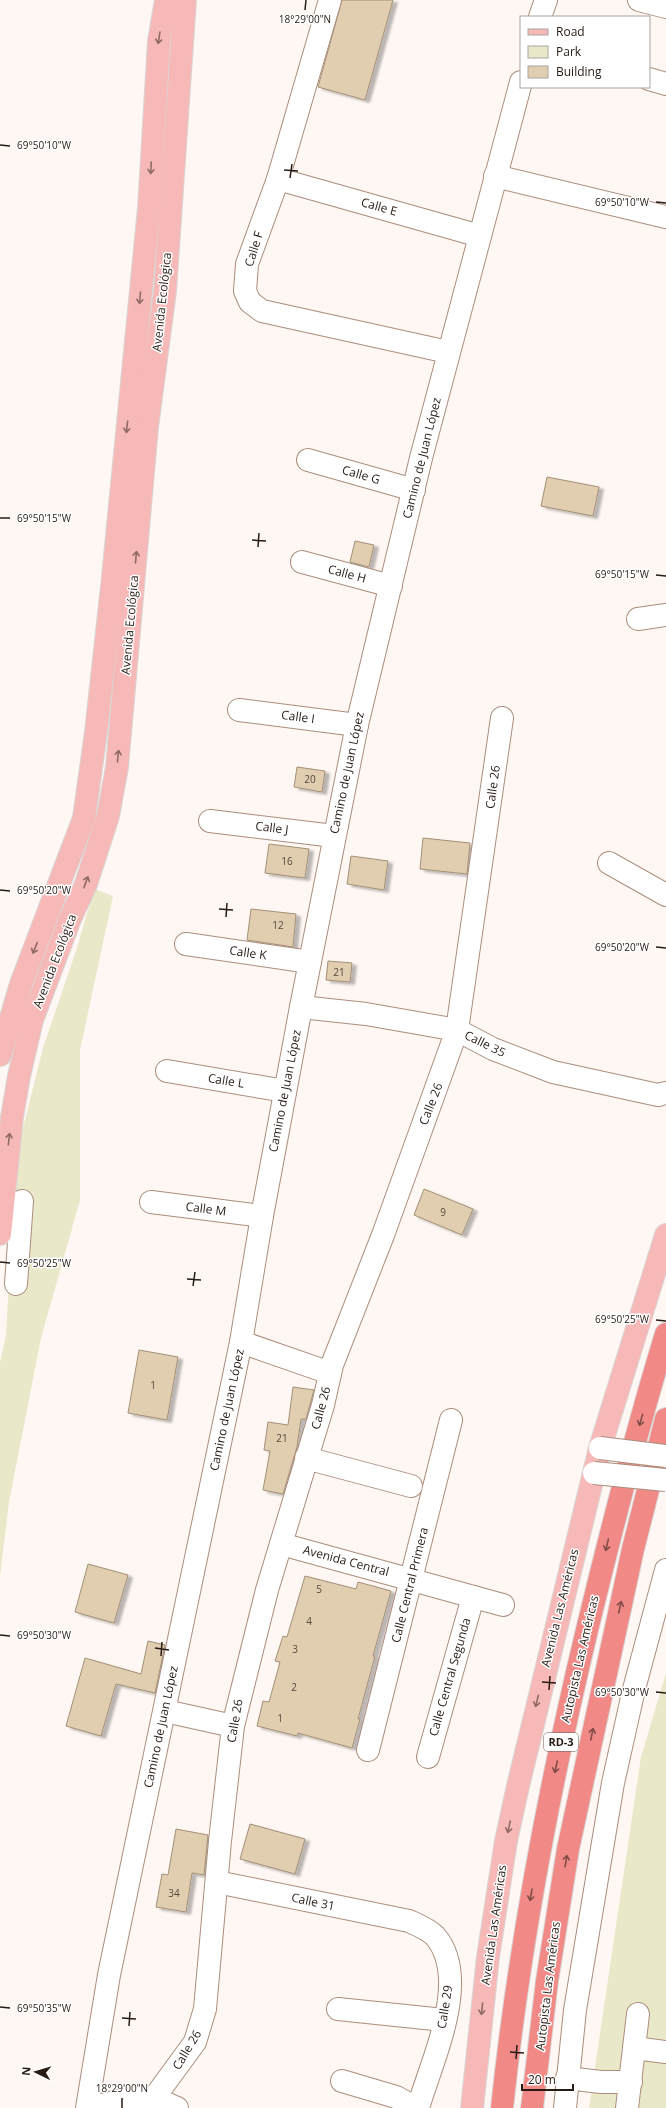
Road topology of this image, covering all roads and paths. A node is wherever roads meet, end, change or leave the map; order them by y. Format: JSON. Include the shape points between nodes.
{"nodes":[{"id":1,"x":166,"y":0,"type":"edge"},
{"id":2,"x":185,"y":0,"type":"edge"},
{"id":3,"x":330,"y":0,"type":"edge"},
{"id":4,"x":546,"y":0,"type":"edge"},
{"id":5,"x":639,"y":0,"type":"edge"},
{"id":6,"x":666,"y":7,"type":"edge"},
{"id":7,"x":540,"y":16,"type":"edge"},
{"id":8,"x":650,"y":79,"type":"edge"},
{"id":9,"x":666,"y":84,"type":"edge"},
{"id":10,"x":520,"y":86,"type":"edge"},
{"id":11,"x":495,"y":176,"type":"junction"},
{"id":12,"x":278,"y":179,"type":"junction"},
{"id":13,"x":666,"y":217,"type":"edge"},
{"id":14,"x":480,"y":236,"type":"junction"},
{"id":15,"x":448,"y":352,"type":"junction"},
{"id":16,"x":308,"y":460,"type":"dead end"},
{"id":17,"x":414,"y":490,"type":"junction"},
{"id":18,"x":302,"y":562,"type":"dead end"},
{"id":19,"x":391,"y":586,"type":"junction"},
{"id":20,"x":666,"y":615,"type":"edge"},
{"id":21,"x":638,"y":619,"type":"dead end"},
{"id":22,"x":239,"y":710,"type":"dead end"},
{"id":23,"x":502,"y":718,"type":"dead end"},
{"id":24,"x":357,"y":726,"type":"junction"},
{"id":25,"x":210,"y":821,"type":"dead end"},
{"id":26,"x":334,"y":836,"type":"junction"},
{"id":27,"x":610,"y":863,"type":"dead end"},
{"id":28,"x":666,"y":895,"type":"edge"},
{"id":29,"x":186,"y":944,"type":"dead end"},
{"id":30,"x":310,"y":962,"type":"junction"},
{"id":31,"x":301,"y":1007,"type":"junction"},
{"id":32,"x":457,"y":1030,"type":"junction"},
{"id":33,"x":0,"y":1055,"type":"edge"},
{"id":34,"x":167,"y":1071,"type":"dead end"},
{"id":35,"x":286,"y":1091,"type":"junction"},
{"id":36,"x":666,"y":1093,"type":"edge"},
{"id":37,"x":3,"y":1163,"type":"edge"},
{"id":38,"x":22,"y":1200,"type":"dead end"},
{"id":39,"x":151,"y":1202,"type":"dead end"},
{"id":40,"x":262,"y":1216,"type":"junction"},
{"id":41,"x":0,"y":1234,"type":"edge"},
{"id":42,"x":666,"y":1235,"type":"edge"},
{"id":43,"x":11,"y":1271,"type":"edge"},
{"id":44,"x":666,"y":1334,"type":"edge"},
{"id":45,"x":241,"y":1342,"type":"junction"},
{"id":46,"x":330,"y":1373,"type":"junction"},
{"id":47,"x":666,"y":1419,"type":"edge"},
{"id":48,"x":451,"y":1420,"type":"dead end"},
{"id":49,"x":600,"y":1448,"type":"junction"},
{"id":50,"x":666,"y":1456,"type":"edge"},
{"id":51,"x":306,"y":1458,"type":"junction"},
{"id":52,"x":594,"y":1473,"type":"junction"},
{"id":53,"x":666,"y":1480,"type":"edge"},
{"id":54,"x":411,"y":1486,"type":"dead end"},
{"id":55,"x":281,"y":1544,"type":"junction"},
{"id":56,"x":411,"y":1579,"type":"junction"},
{"id":57,"x":665,"y":1579,"type":"edge"},
{"id":58,"x":473,"y":1597,"type":"junction"},
{"id":59,"x":503,"y":1605,"type":"dead end"},
{"id":60,"x":164,"y":1712,"type":"junction"},
{"id":61,"x":233,"y":1726,"type":"junction"},
{"id":62,"x":368,"y":1750,"type":"dead end"},
{"id":63,"x":428,"y":1757,"type":"dead end"},
{"id":64,"x":217,"y":1882,"type":"junction"},
{"id":65,"x":409,"y":1921,"type":"joint"},
{"id":66,"x":338,"y":2009,"type":"dead end"},
{"id":67,"x":638,"y":2014,"type":"dead end"},
{"id":68,"x":444,"y":2020,"type":"junction"},
{"id":69,"x":634,"y":2048,"type":"junction"},
{"id":70,"x":666,"y":2052,"type":"edge"},
{"id":71,"x":568,"y":2078,"type":"junction"},
{"id":72,"x":342,"y":2081,"type":"dead end"},
{"id":73,"x":631,"y":2082,"type":"junction"},
{"id":74,"x":154,"y":2098,"type":"junction"},
{"id":75,"x":87,"y":2108,"type":"edge"},
{"id":76,"x":91,"y":2108,"type":"edge"},
{"id":77,"x":177,"y":2108,"type":"edge"},
{"id":78,"x":417,"y":2108,"type":"edge"},
{"id":79,"x":472,"y":2108,"type":"edge"},
{"id":80,"x":502,"y":2108,"type":"edge"},
{"id":81,"x":532,"y":2108,"type":"edge"},
{"id":82,"x":565,"y":2108,"type":"edge"},
{"id":83,"x":627,"y":2108,"type":"edge"}],
"edges":[{"from":1,"to":33,"type":"main road","name":"Avenida Ecológica","one_way":true,"via":[[159,41],[149,208],[114,577],[84,818],[21,984]]},
{"from":37,"to":2,"type":"main road","name":"Avenida Ecológica","one_way":true,"via":[[32,1020],[88,878],[108,816],[117,767],[147,427],[165,291]]},
{"from":3,"to":12,"type":"street","name":"Calle F"},
{"from":4,"to":7,"type":"street"},
{"from":5,"to":6,"type":"street"},
{"from":8,"to":9,"type":"street"},
{"from":10,"to":11,"type":"street","name":"Camino de Juan López"},
{"from":11,"to":13,"type":"street"},
{"from":11,"to":14,"type":"street","name":"Camino de Juan López"},
{"from":12,"to":14,"type":"street","name":"Calle E"},
{"from":12,"to":15,"type":"street","name":"Calle F","via":[[247,264],[245,291],[250,302],[262,311]]},
{"from":14,"to":15,"type":"street","name":"Camino de Juan López"},
{"from":15,"to":17,"type":"street","name":"Camino de Juan López"},
{"from":16,"to":17,"type":"street","name":"Calle G"},
{"from":17,"to":19,"type":"street","name":"Camino de Juan López"},
{"from":18,"to":19,"type":"street","name":"Calle H"},
{"from":19,"to":24,"type":"street","name":"Camino de Juan López"},
{"from":20,"to":21,"type":"street"},
{"from":22,"to":24,"type":"street","name":"Calle I"},
{"from":23,"to":32,"type":"street","name":"Calle 26"},
{"from":24,"to":26,"type":"street","name":"Camino de Juan López"},
{"from":25,"to":26,"type":"street","name":"Calle J"},
{"from":26,"to":30,"type":"street","name":"Camino de Juan López"},
{"from":27,"to":28,"type":"street"},
{"from":29,"to":30,"type":"street","name":"Calle K"},
{"from":30,"to":31,"type":"street","name":"Camino de Juan López"},
{"from":31,"to":32,"type":"street","name":"Calle 35","via":[[366,1014]]},
{"from":31,"to":35,"type":"street","name":"Camino de Juan López"},
{"from":32,"to":36,"type":"street","name":"Calle 35","via":[[493,1049],[553,1072],[658,1095]]},
{"from":32,"to":46,"type":"street","name":"Calle 26"},
{"from":34,"to":35,"type":"street","name":"Calle L"},
{"from":35,"to":40,"type":"street","name":"Camino de Juan López"},
{"from":37,"to":41,"type":"main road","name":"Avenida Ecológica","via":[[6,1189]]},
{"from":38,"to":43,"type":"street"},
{"from":39,"to":40,"type":"street","name":"Calle M"},
{"from":40,"to":45,"type":"street","name":"Camino de Juan López"},
{"from":42,"to":49,"type":"main road","name":"Avenida Las Américas"},
{"from":44,"to":80,"type":"highway","name":"Autopista Las Américas","number":"RD-3","one_way":true,"via":[[615,1514],[565,1724],[523,1937]]},
{"from":45,"to":46,"type":"street"},
{"from":45,"to":60,"type":"street","name":"Camino de Juan López"},
{"from":46,"to":51,"type":"street","name":"Calle 26"},
{"from":81,"to":47,"type":"highway","name":"Autopista Las Américas","number":"RD-3","one_way":true,"via":[[547,1981],[568,1849],[633,1549]]},
{"from":48,"to":56,"type":"street","name":"Calle Central Primera"},
{"from":49,"to":50,"type":"street","bridge":true},
{"from":49,"to":52,"type":"main road","name":"Avenida Las Américas"},
{"from":51,"to":54,"type":"street"},
{"from":51,"to":55,"type":"street","name":"Calle 26"},
{"from":52,"to":53,"type":"street","bridge":true},
{"from":52,"to":79,"type":"main road","name":"Avenida Las Américas","one_way":true,"via":[[506,1841],[488,1957]]},
{"from":55,"to":56,"type":"street","name":"Avenida Central"},
{"from":55,"to":61,"type":"street","name":"Calle 26","via":[[254,1637]]},
{"from":56,"to":58,"type":"street","name":"Avenida Central"},
{"from":56,"to":62,"type":"street","name":"Calle Central Primera"},
{"from":57,"to":71,"type":"street","via":[[634,1689],[613,1783],[574,2010]]},
{"from":58,"to":59,"type":"street","name":"Avenida Central"},
{"from":58,"to":63,"type":"street","name":"Calle Central Segunda"},
{"from":60,"to":61,"type":"street"},
{"from":60,"to":75,"type":"street","name":"Camino de Juan López","via":[[109,1975]]},
{"from":61,"to":64,"type":"street","name":"Calle 26"},
{"from":64,"to":65,"type":"street","name":"Calle 31"},
{"from":64,"to":74,"type":"street","name":"Calle 26","via":[[208,1990],[201,2027],[187,2054]]},
{"from":65,"to":68,"type":"street","name":"Calle 29","via":[[434,1935],[446,1957],[450,1974]]},
{"from":66,"to":68,"type":"street"},
{"from":67,"to":69,"type":"street"},
{"from":68,"to":78,"type":"street","name":"Calle 29","via":[[431,2074]]},
{"from":69,"to":70,"type":"street"},
{"from":69,"to":73,"type":"street"},
{"from":71,"to":73,"type":"street"},
{"from":71,"to":82,"type":"street"},
{"from":72,"to":78,"type":"street","via":[[396,2098]]},
{"from":73,"to":83,"type":"street"},
{"from":74,"to":76,"type":"street","via":[[139,2097]]},
{"from":74,"to":77,"type":"street"}]}
